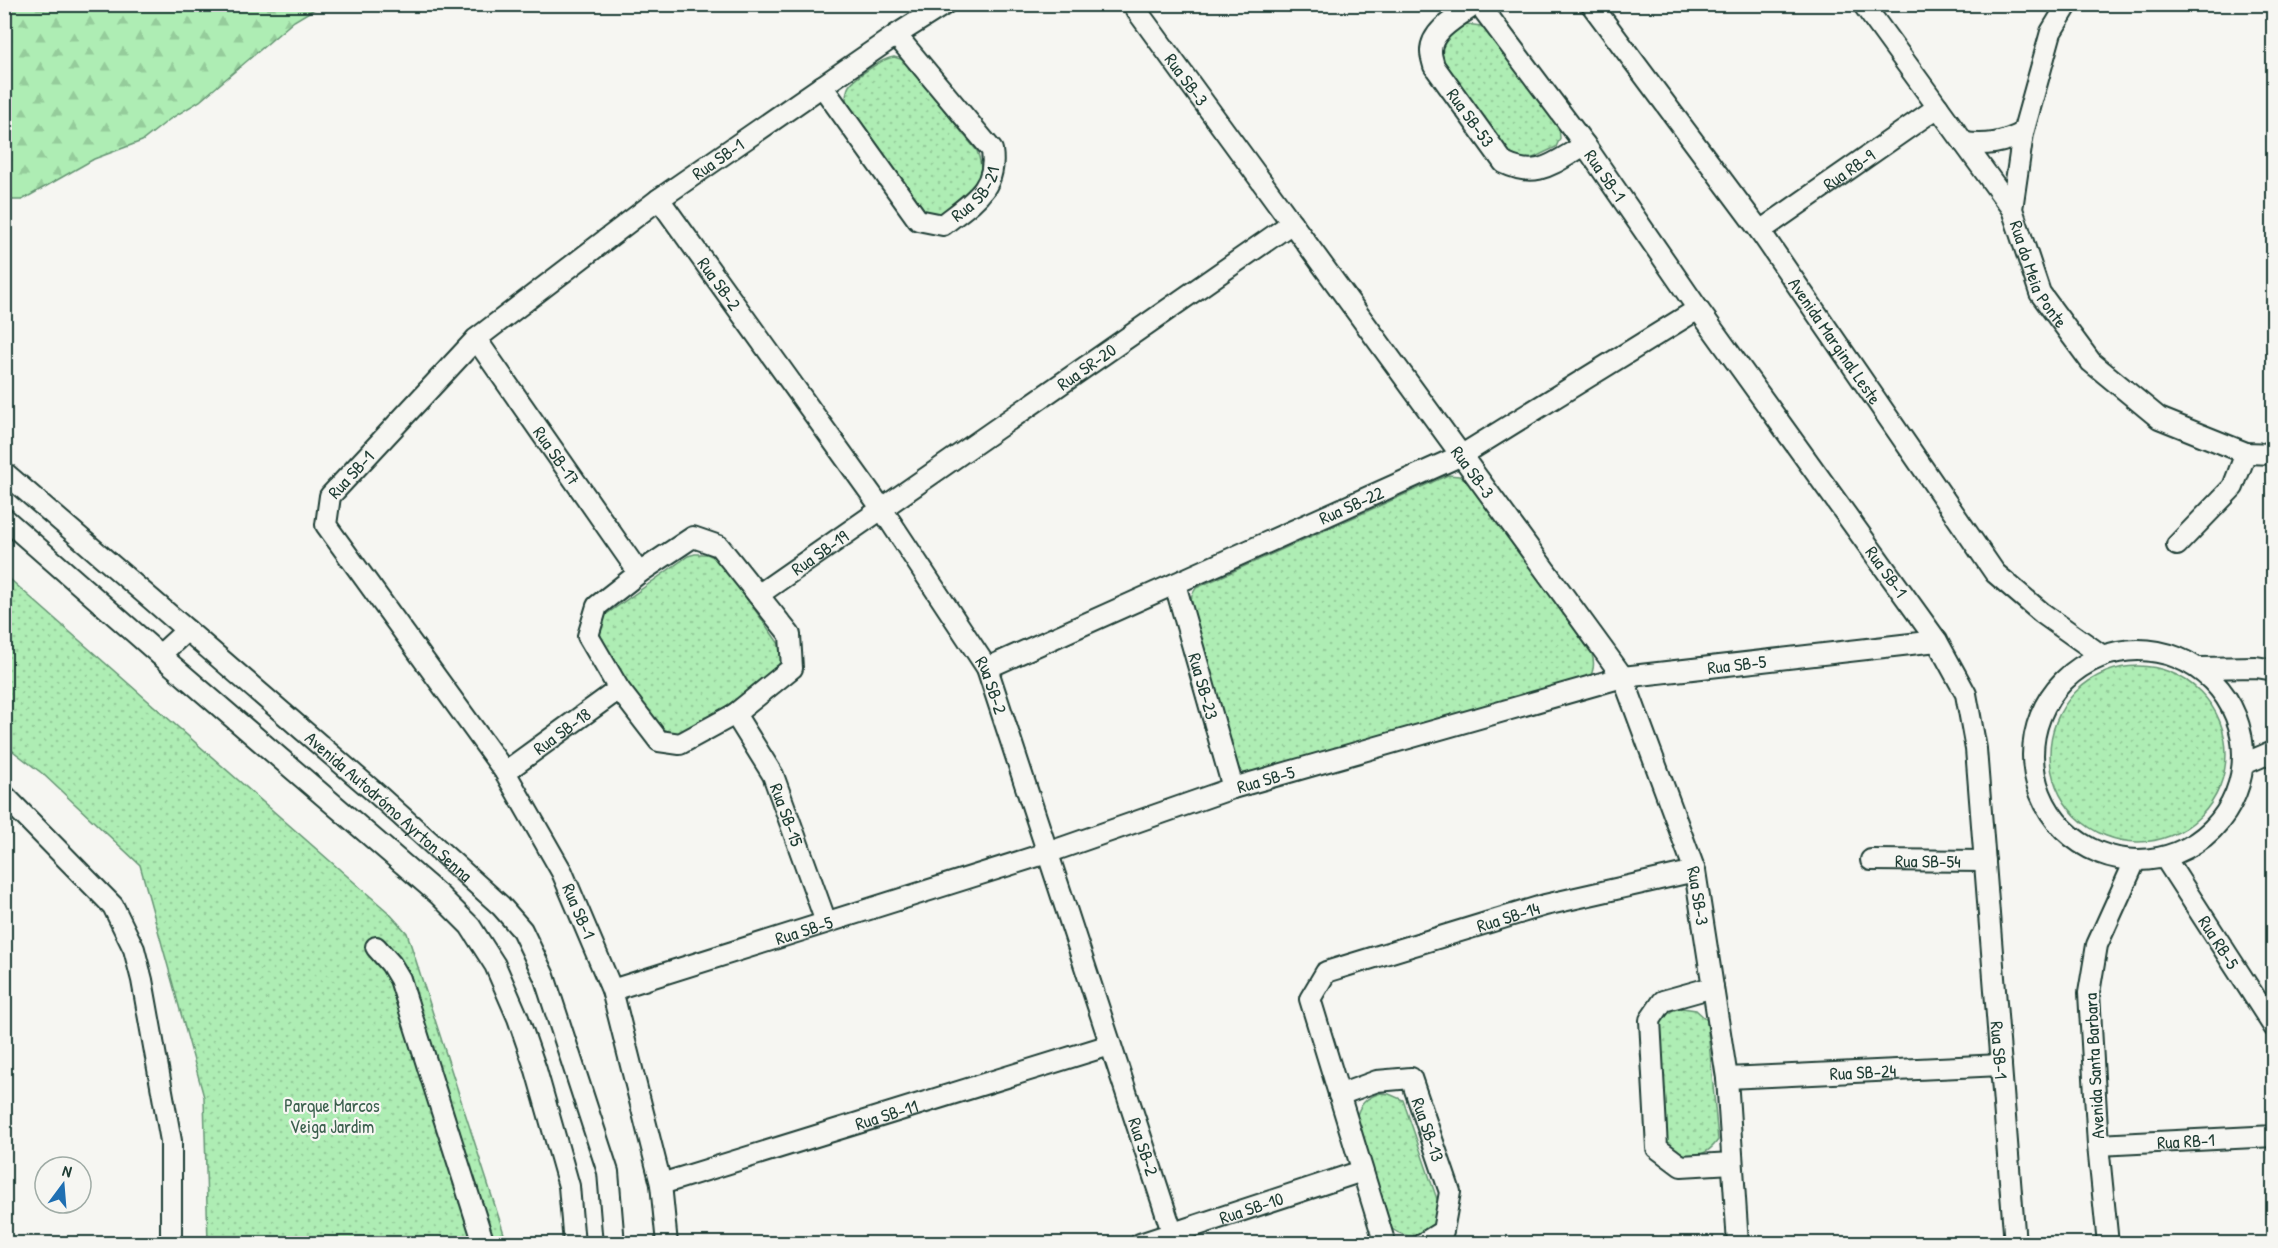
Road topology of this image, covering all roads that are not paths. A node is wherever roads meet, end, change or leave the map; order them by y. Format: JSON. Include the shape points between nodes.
{"nodes":[{"id":1,"x":945,"y":4,"type":"edge"},
{"id":2,"x":1131,"y":4,"type":"edge"},
{"id":3,"x":1478,"y":4,"type":"edge"},
{"id":4,"x":1592,"y":4,"type":"edge"},
{"id":5,"x":1863,"y":4,"type":"edge"},
{"id":6,"x":2068,"y":4,"type":"edge"},
{"id":7,"x":896,"y":35,"type":"junction"},
{"id":8,"x":822,"y":86,"type":"junction"},
{"id":9,"x":1938,"y":107,"type":"junction"},
{"id":10,"x":2024,"y":133,"type":"junction"},
{"id":11,"x":1964,"y":143,"type":"junction"},
{"id":12,"x":1585,"y":145,"type":"junction"},
{"id":13,"x":659,"y":198,"type":"junction"},
{"id":14,"x":2012,"y":209,"type":"junction"},
{"id":15,"x":1292,"y":224,"type":"junction"},
{"id":16,"x":1760,"y":231,"type":"junction"},
{"id":17,"x":1698,"y":309,"type":"junction"},
{"id":18,"x":476,"y":339,"type":"junction"},
{"id":19,"x":2246,"y":453,"type":"junction"},
{"id":20,"x":2274,"y":454,"type":"edge"},
{"id":21,"x":1462,"y":455,"type":"junction"},
{"id":22,"x":4,"y":472,"type":"edge"},
{"id":23,"x":882,"y":509,"type":"junction"},
{"id":24,"x":4,"y":518,"type":"edge"},
{"id":25,"x":2177,"y":545,"type":"dead end"},
{"id":26,"x":639,"y":573,"type":"junction"},
{"id":27,"x":1175,"y":584,"type":"junction"},
{"id":28,"x":758,"y":595,"type":"junction"},
{"id":29,"x":187,"y":630,"type":"junction"},
{"id":30,"x":1937,"y":640,"type":"junction"},
{"id":31,"x":160,"y":655,"type":"junction"},
{"id":32,"x":2101,"y":655,"type":"junction"},
{"id":33,"x":987,"y":668,"type":"junction"},
{"id":34,"x":2200,"y":668,"type":"junction"},
{"id":35,"x":2274,"y":670,"type":"edge"},
{"id":36,"x":1623,"y":677,"type":"junction"},
{"id":37,"x":619,"y":689,"type":"junction"},
{"id":38,"x":735,"y":714,"type":"junction"},
{"id":39,"x":2274,"y":751,"type":"edge"},
{"id":40,"x":2244,"y":764,"type":"junction"},
{"id":41,"x":505,"y":772,"type":"junction"},
{"id":42,"x":1233,"y":788,"type":"junction"},
{"id":43,"x":4,"y":795,"type":"edge"},
{"id":44,"x":1047,"y":853,"type":"junction"},
{"id":45,"x":2165,"y":858,"type":"junction"},
{"id":46,"x":1871,"y":860,"type":"dead end"},
{"id":47,"x":1985,"y":861,"type":"junction"},
{"id":48,"x":2135,"y":861,"type":"junction"},
{"id":49,"x":1695,"y":871,"type":"junction"},
{"id":50,"x":826,"y":922,"type":"junction"},
{"id":51,"x":376,"y":947,"type":"dead end"},
{"id":52,"x":1713,"y":987,"type":"junction"},
{"id":53,"x":612,"y":990,"type":"junction"},
{"id":54,"x":2274,"y":1027,"type":"edge"},
{"id":55,"x":1110,"y":1045,"type":"junction"},
{"id":56,"x":2001,"y":1065,"type":"junction"},
{"id":57,"x":1727,"y":1078,"type":"junction"},
{"id":58,"x":1339,"y":1095,"type":"junction"},
{"id":59,"x":2274,"y":1136,"type":"edge"},
{"id":60,"x":2098,"y":1145,"type":"junction"},
{"id":61,"x":1732,"y":1163,"type":"junction"},
{"id":62,"x":1362,"y":1171,"type":"junction"},
{"id":63,"x":661,"y":1185,"type":"junction"},
{"id":64,"x":1174,"y":1238,"type":"edge"},
{"id":65,"x":171,"y":1244,"type":"edge"},
{"id":66,"x":484,"y":1244,"type":"edge"},
{"id":67,"x":574,"y":1244,"type":"edge"},
{"id":68,"x":614,"y":1244,"type":"edge"},
{"id":69,"x":667,"y":1244,"type":"edge"},
{"id":70,"x":1140,"y":1244,"type":"edge"},
{"id":71,"x":1385,"y":1244,"type":"edge"},
{"id":72,"x":1422,"y":1244,"type":"edge"},
{"id":73,"x":1738,"y":1244,"type":"edge"},
{"id":74,"x":2015,"y":1244,"type":"edge"},
{"id":75,"x":2108,"y":1244,"type":"edge"}],
"edges":[{"from":1,"to":7,"type":"street","name":"Rua SB-1"},
{"from":2,"to":15,"type":"street","name":"Rua SB-3"},
{"from":3,"to":12,"type":"street","name":"Rua SB-1"},
{"from":3,"to":12,"type":"street","name":"Rua SB-53","via":[[1443,28],[1430,51],[1434,66],[1504,163],[1538,170]]},
{"from":4,"to":16,"type":"street","name":"Avenida Marginal Leste"},
{"from":5,"to":9,"type":"street"},
{"from":6,"to":10,"type":"street","name":"Rua do Meia Ponte","via":[[2051,32]]},
{"from":7,"to":8,"type":"street","name":"Rua SB-1"},
{"from":7,"to":8,"type":"street","name":"Rua SB-21","via":[[992,150],[986,189],[943,225],[918,220]]},
{"from":8,"to":13,"type":"street","name":"Rua SB-1"},
{"from":9,"to":11,"type":"street"},
{"from":9,"to":16,"type":"street","name":"Rua RB-9"},
{"from":10,"to":11,"type":"street","via":[[1984,146]]},
{"from":10,"to":14,"type":"street","name":"Rua do Meia Ponte"},
{"from":11,"to":14,"type":"street"},
{"from":12,"to":17,"type":"street","name":"Rua SB-1"},
{"from":13,"to":18,"type":"street","name":"Rua SB-1"},
{"from":13,"to":23,"type":"street","name":"Rua SB-2"},
{"from":14,"to":19,"type":"street","name":"Rua do Meia Ponte","via":[[2040,293],[2091,362],[2159,418]]},
{"from":15,"to":21,"type":"street","name":"Rua SB-3"},
{"from":15,"to":23,"type":"street","name":"Rua SR-20"},
{"from":16,"to":32,"type":"street","name":"Avenida Marginal Leste","via":[[1995,573]]},
{"from":17,"to":21,"type":"street","name":"Rua SB-22"},
{"from":17,"to":30,"type":"street","name":"Rua SB-1"},
{"from":18,"to":26,"type":"street","name":"Rua SB-17"},
{"from":18,"to":41,"type":"street","name":"Rua SB-1","via":[[330,496],[327,525]]},
{"from":19,"to":20,"type":"street","name":"Rua do Meia Ponte"},
{"from":19,"to":25,"type":"street","via":[[2234,487]]},
{"from":21,"to":27,"type":"street","name":"Rua SB-22"},
{"from":21,"to":36,"type":"street","name":"Rua SB-3"},
{"from":22,"to":29,"type":"street","name":"Avenida Autodrómo Ayrton Senna"},
{"from":23,"to":28,"type":"street","name":"Rua SB-19"},
{"from":23,"to":33,"type":"street","name":"Rua SB-2"},
{"from":24,"to":31,"type":"street","name":"Avenida Autodrómo Ayrton Senna"},
{"from":26,"to":28,"type":"street","via":[[693,537],[719,546]]},
{"from":26,"to":37,"type":"street","via":[[597,606],[588,636]]},
{"from":27,"to":33,"type":"street","name":"Rua SB-22"},
{"from":27,"to":42,"type":"street","name":"Rua SB-23"},
{"from":28,"to":38,"type":"street","via":[[790,635],[792,668]]},
{"from":29,"to":31,"type":"street"},
{"from":29,"to":68,"type":"street","name":"Avenida Autodrómo Ayrton Senna","via":[[378,795],[501,906],[522,930],[544,976],[608,1172]]},
{"from":30,"to":36,"type":"street","name":"Rua SB-5"},
{"from":30,"to":47,"type":"street","name":"Rua SB-1","via":[[1966,694],[1976,749]]},
{"from":31,"to":67,"type":"street","name":"Avenida Autodrómo Ayrton Senna","via":[[470,926],[495,965],[536,1070],[569,1186]]},
{"from":32,"to":34,"type":"street","via":[[2134,648],[2169,653]]},
{"from":32,"to":48,"type":"street","via":[[2069,673],[2046,701],[2033,735],[2033,771],[2045,806],[2068,834],[2099,853]]},
{"from":33,"to":44,"type":"street","name":"Rua SB-2"},
{"from":34,"to":35,"type":"street"},
{"from":34,"to":40,"type":"street","via":[[2226,694],[2234,711],[2241,727]]},
{"from":36,"to":42,"type":"street","name":"Rua SB-5"},
{"from":36,"to":49,"type":"street","name":"Rua SB-3"},
{"from":37,"to":38,"type":"street","via":[[659,741],[680,744]]},
{"from":37,"to":41,"type":"street","name":"Rua SB-18"},
{"from":38,"to":50,"type":"street","name":"Rua SB-15","via":[[773,775]]},
{"from":39,"to":40,"type":"street"},
{"from":40,"to":45,"type":"street","via":[[2237,795],[2220,824],[2195,845]]},
{"from":41,"to":53,"type":"street","name":"Rua SB-1","via":[[562,872]]},
{"from":42,"to":44,"type":"street","name":"Rua SB-5"},
{"from":43,"to":65,"type":"street","via":[[112,906],[134,949],[171,1141]]},
{"from":44,"to":50,"type":"street","name":"Rua SB-5"},
{"from":44,"to":55,"type":"street","name":"Rua SB-2"},
{"from":45,"to":48,"type":"street"},
{"from":45,"to":54,"type":"street","name":"Rua RB-5"},
{"from":46,"to":47,"type":"street","name":"Rua SB-54"},
{"from":47,"to":56,"type":"street","name":"Rua SB-1"},
{"from":48,"to":60,"type":"street","name":"Avenida Santa Barbara","via":[[2097,945],[2089,993]]},
{"from":49,"to":52,"type":"street","name":"Rua SB-3"},
{"from":49,"to":58,"type":"street","name":"Rua SB-14","via":[[1545,905],[1326,972],[1310,999]]},
{"from":50,"to":53,"type":"street","name":"Rua SB-5"},
{"from":51,"to":66,"type":"street","via":[[400,980]]},
{"from":52,"to":57,"type":"street","name":"Rua SB-3"},
{"from":52,"to":61,"type":"street","via":[[1663,1001],[1650,1020],[1656,1148],[1681,1166]]},
{"from":53,"to":63,"type":"street","name":"Rua SB-1"},
{"from":55,"to":63,"type":"street","name":"Rua SB-11"},
{"from":55,"to":64,"type":"street","name":"Rua SB-2"},
{"from":56,"to":57,"type":"street","name":"Rua SB-24"},
{"from":56,"to":74,"type":"street","name":"Rua SB-1"},
{"from":57,"to":61,"type":"street","name":"Rua SB-3"},
{"from":58,"to":62,"type":"street"},
{"from":58,"to":72,"type":"street","name":"Rua SB-13","via":[[1377,1081],[1411,1078],[1450,1192],[1443,1230]]},
{"from":59,"to":60,"type":"street","name":"Rua RB-1"},
{"from":60,"to":75,"type":"street","name":"Avenida Santa Barbara"},
{"from":61,"to":73,"type":"street","name":"Rua SB-3"},
{"from":62,"to":64,"type":"street","name":"Rua SB-10"},
{"from":62,"to":71,"type":"street"},
{"from":63,"to":69,"type":"street","name":"Rua SB-1"},
{"from":64,"to":70,"type":"street","name":"Rua SB-10"}]}
